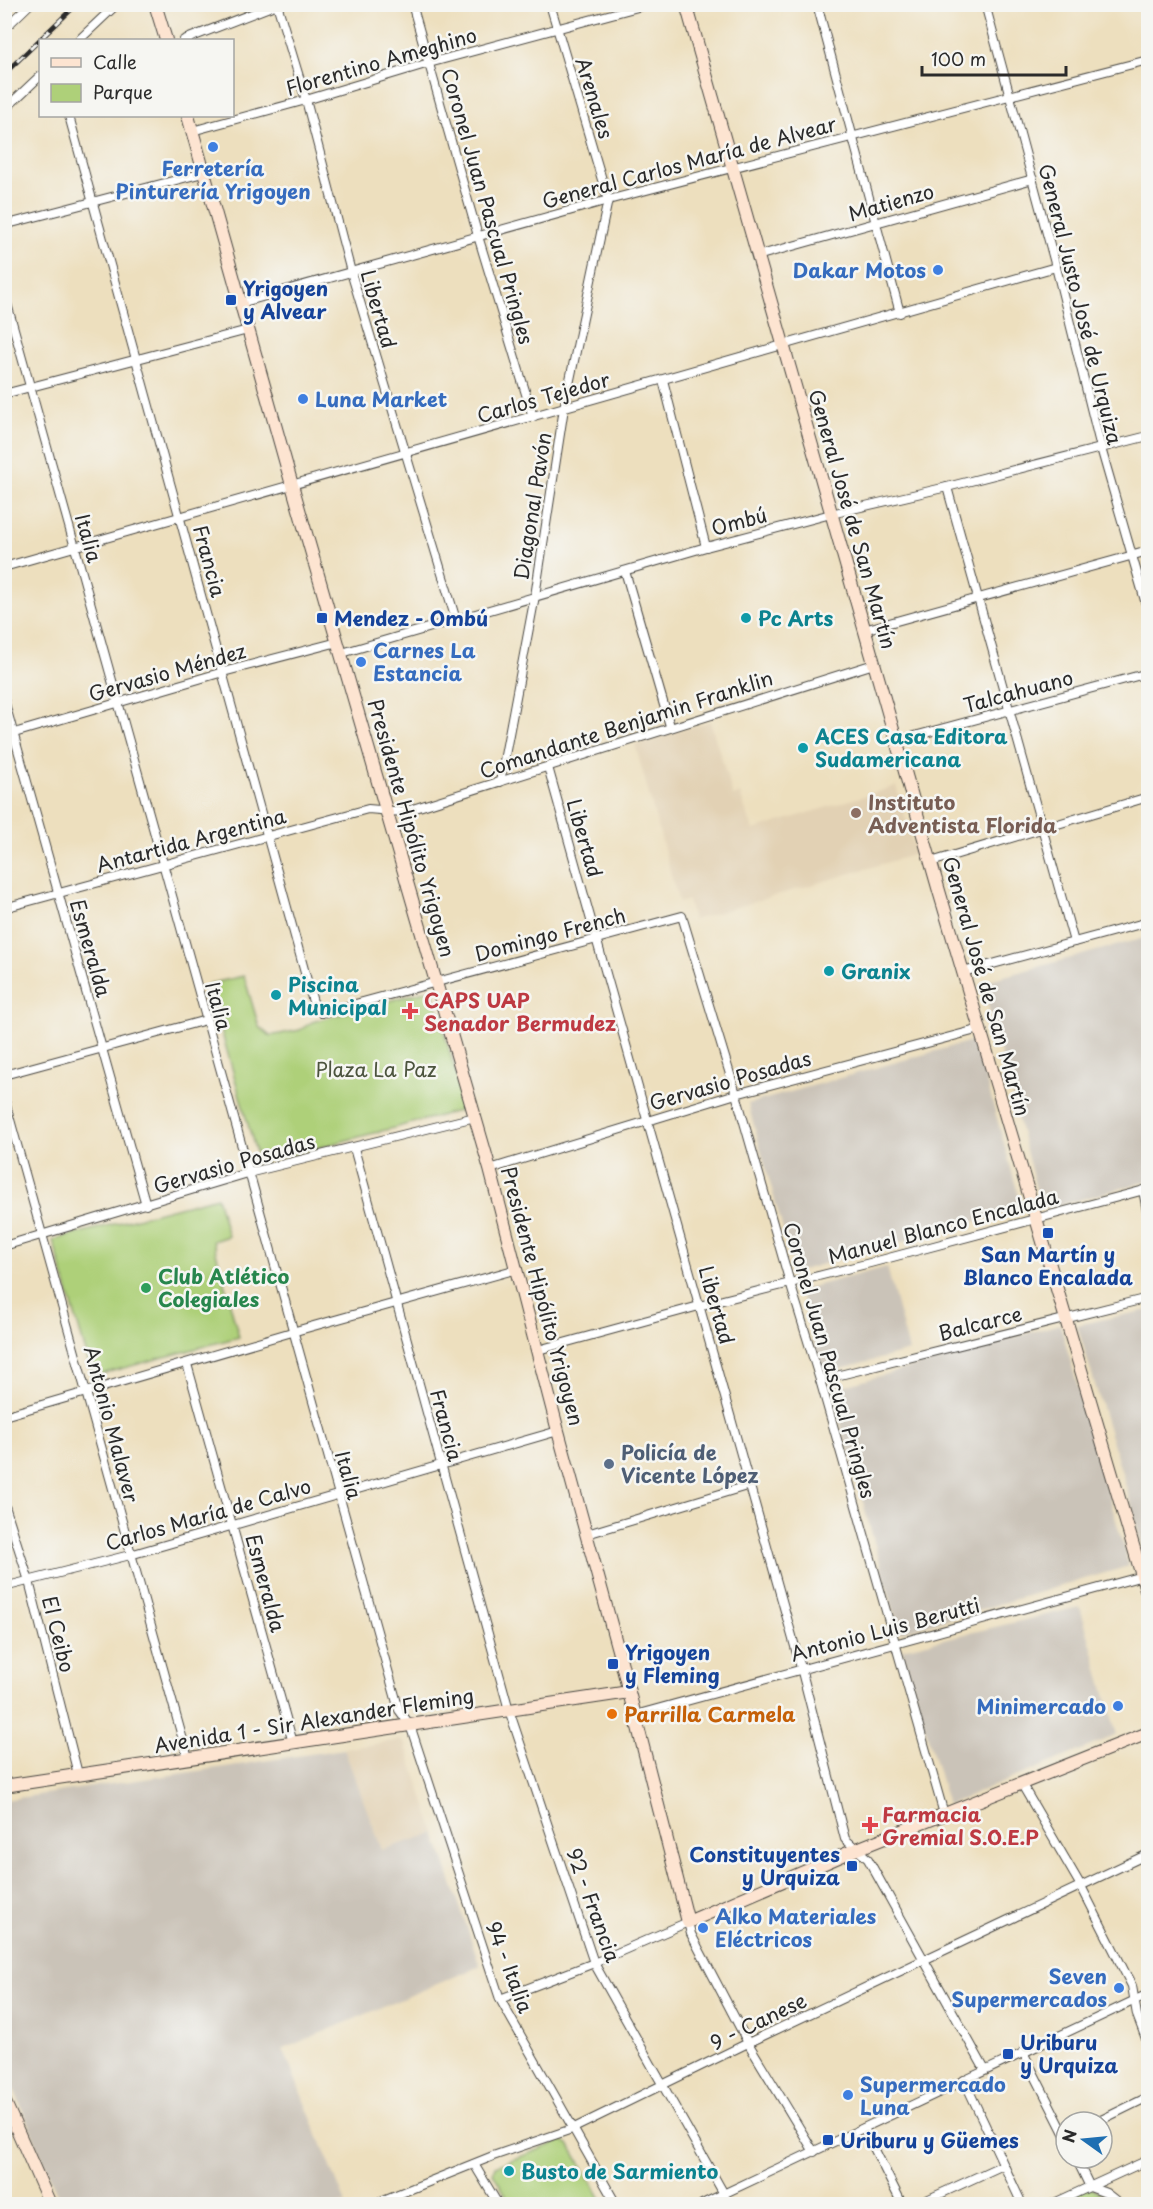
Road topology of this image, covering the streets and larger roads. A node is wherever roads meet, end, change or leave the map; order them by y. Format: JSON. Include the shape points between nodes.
{"nodes":[{"id":1,"x":30,"y":4,"type":"edge"},
{"id":2,"x":117,"y":4,"type":"edge"},
{"id":3,"x":155,"y":4,"type":"edge"},
{"id":4,"x":277,"y":4,"type":"edge"},
{"id":5,"x":412,"y":4,"type":"edge"},
{"id":6,"x":550,"y":4,"type":"edge"},
{"id":7,"x":649,"y":4,"type":"edge"},
{"id":8,"x":686,"y":4,"type":"edge"},
{"id":9,"x":817,"y":4,"type":"edge"},
{"id":10,"x":985,"y":4,"type":"edge"},
{"id":11,"x":4,"y":29,"type":"edge"},
{"id":12,"x":557,"y":29,"type":"junction"},
{"id":13,"x":80,"y":39,"type":"edge"},
{"id":14,"x":166,"y":39,"type":"edge"},
{"id":15,"x":187,"y":39,"type":"edge"},
{"id":16,"x":1149,"y":60,"type":"edge"},
{"id":17,"x":429,"y":63,"type":"junction"},
{"id":18,"x":39,"y":77,"type":"edge"},
{"id":19,"x":1009,"y":98,"type":"junction"},
{"id":20,"x":306,"y":100,"type":"junction"},
{"id":21,"x":4,"y":110,"type":"edge"},
{"id":22,"x":69,"y":117,"type":"edge"},
{"id":23,"x":188,"y":117,"type":"edge"},
{"id":24,"x":192,"y":130,"type":"junction"},
{"id":25,"x":852,"y":136,"type":"junction"},
{"id":26,"x":732,"y":168,"type":"junction"},
{"id":27,"x":203,"y":173,"type":"junction"},
{"id":28,"x":1033,"y":179,"type":"junction"},
{"id":29,"x":608,"y":200,"type":"junction"},
{"id":30,"x":93,"y":202,"type":"junction"},
{"id":31,"x":876,"y":223,"type":"junction"},
{"id":32,"x":4,"y":225,"type":"edge"},
{"id":33,"x":478,"y":236,"type":"junction"},
{"id":34,"x":757,"y":256,"type":"junction"},
{"id":35,"x":1056,"y":267,"type":"junction"},
{"id":36,"x":351,"y":272,"type":"junction"},
{"id":37,"x":4,"y":293,"type":"edge"},
{"id":38,"x":240,"y":303,"type":"junction"},
{"id":39,"x":900,"y":313,"type":"junction"},
{"id":40,"x":248,"y":330,"type":"junction"},
{"id":41,"x":783,"y":346,"type":"junction"},
{"id":42,"x":136,"y":358,"type":"junction"},
{"id":43,"x":663,"y":380,"type":"junction"},
{"id":44,"x":30,"y":387,"type":"junction"},
{"id":45,"x":4,"y":394,"type":"edge"},
{"id":46,"x":564,"y":408,"type":"junction"},
{"id":47,"x":533,"y":417,"type":"junction"},
{"id":48,"x":1149,"y":436,"type":"edge"},
{"id":49,"x":1101,"y":448,"type":"junction"},
{"id":50,"x":405,"y":453,"type":"junction"},
{"id":51,"x":292,"y":485,"type":"junction"},
{"id":52,"x":947,"y":488,"type":"junction"},
{"id":53,"x":831,"y":514,"type":"junction"},
{"id":54,"x":180,"y":517,"type":"junction"},
{"id":55,"x":75,"y":547,"type":"junction"},
{"id":56,"x":706,"y":547,"type":"junction"},
{"id":57,"x":1149,"y":551,"type":"edge"},
{"id":58,"x":1133,"y":556,"type":"junction"},
{"id":59,"x":4,"y":567,"type":"edge"},
{"id":60,"x":625,"y":571,"type":"junction"},
{"id":61,"x":535,"y":596,"type":"junction"},
{"id":62,"x":979,"y":597,"type":"junction"},
{"id":63,"x":1149,"y":611,"type":"edge"},
{"id":64,"x":456,"y":620,"type":"junction"},
{"id":65,"x":864,"y":630,"type":"junction"},
{"id":66,"x":340,"y":647,"type":"junction"},
{"id":67,"x":874,"y":664,"type":"junction"},
{"id":68,"x":223,"y":672,"type":"junction"},
{"id":69,"x":1149,"y":673,"type":"edge"},
{"id":70,"x":4,"y":700,"type":"edge"},
{"id":71,"x":118,"y":703,"type":"junction"},
{"id":72,"x":1010,"y":710,"type":"junction"},
{"id":73,"x":670,"y":726,"type":"junction"},
{"id":74,"x":14,"y":733,"type":"junction"},
{"id":75,"x":4,"y":736,"type":"edge"},
{"id":76,"x":896,"y":741,"type":"junction"},
{"id":77,"x":548,"y":767,"type":"junction"},
{"id":78,"x":500,"y":782,"type":"junction"},
{"id":79,"x":1149,"y":796,"type":"edge"},
{"id":80,"x":387,"y":811,"type":"junction"},
{"id":81,"x":1043,"y":828,"type":"junction"},
{"id":82,"x":268,"y":836,"type":"junction"},
{"id":83,"x":931,"y":862,"type":"junction"},
{"id":84,"x":162,"y":864,"type":"junction"},
{"id":85,"x":59,"y":893,"type":"junction"},
{"id":86,"x":4,"y":908,"type":"edge"},
{"id":87,"x":682,"y":916,"type":"joint"},
{"id":88,"x":1149,"y":922,"type":"edge"},
{"id":89,"x":596,"y":938,"type":"junction"},
{"id":90,"x":1074,"y":942,"type":"junction"},
{"id":91,"x":963,"y":972,"type":"junction"},
{"id":92,"x":435,"y":983,"type":"junction"},
{"id":93,"x":322,"y":1013,"type":"joint"},
{"id":94,"x":206,"y":1020,"type":"junction"},
{"id":95,"x":980,"y":1029,"type":"junction"},
{"id":96,"x":102,"y":1048,"type":"junction"},
{"id":97,"x":4,"y":1075,"type":"edge"},
{"id":98,"x":736,"y":1094,"type":"junction"},
{"id":99,"x":4,"y":1098,"type":"edge"},
{"id":100,"x":475,"y":1117,"type":"junction"},
{"id":101,"x":647,"y":1120,"type":"junction"},
{"id":102,"x":354,"y":1148,"type":"junction"},
{"id":103,"x":490,"y":1168,"type":"junction"},
{"id":104,"x":248,"y":1173,"type":"junction"},
{"id":105,"x":1146,"y":1190,"type":"edge"},
{"id":106,"x":146,"y":1205,"type":"junction"},
{"id":107,"x":1149,"y":1216,"type":"edge"},
{"id":108,"x":1035,"y":1218,"type":"junction"},
{"id":109,"x":43,"y":1234,"type":"junction"},
{"id":110,"x":4,"y":1246,"type":"edge"},
{"id":111,"x":517,"y":1269,"type":"junction"},
{"id":112,"x":790,"y":1283,"type":"junction"},
{"id":113,"x":1149,"y":1298,"type":"edge"},
{"id":114,"x":396,"y":1304,"type":"junction"},
{"id":115,"x":699,"y":1306,"type":"junction"},
{"id":116,"x":1066,"y":1318,"type":"junction"},
{"id":117,"x":292,"y":1332,"type":"junction"},
{"id":118,"x":538,"y":1350,"type":"junction"},
{"id":119,"x":187,"y":1364,"type":"junction"},
{"id":120,"x":820,"y":1380,"type":"junction"},
{"id":121,"x":86,"y":1392,"type":"junction"},
{"id":122,"x":4,"y":1416,"type":"edge"},
{"id":123,"x":558,"y":1431,"type":"junction"},
{"id":124,"x":440,"y":1464,"type":"junction"},
{"id":125,"x":750,"y":1485,"type":"junction"},
{"id":126,"x":337,"y":1494,"type":"junction"},
{"id":127,"x":4,"y":1503,"type":"edge"},
{"id":128,"x":232,"y":1525,"type":"junction"},
{"id":129,"x":587,"y":1534,"type":"junction"},
{"id":130,"x":130,"y":1554,"type":"junction"},
{"id":131,"x":1143,"y":1576,"type":"junction"},
{"id":132,"x":28,"y":1581,"type":"junction"},
{"id":133,"x":4,"y":1587,"type":"edge"},
{"id":134,"x":1149,"y":1596,"type":"edge"},
{"id":135,"x":895,"y":1644,"type":"junction"},
{"id":136,"x":801,"y":1668,"type":"junction"},
{"id":137,"x":629,"y":1692,"type":"junction"},
{"id":138,"x":509,"y":1710,"type":"junction"},
{"id":139,"x":635,"y":1715,"type":"junction"},
{"id":140,"x":410,"y":1725,"type":"junction"},
{"id":141,"x":1149,"y":1733,"type":"edge"},
{"id":142,"x":293,"y":1743,"type":"junction"},
{"id":143,"x":188,"y":1758,"type":"junction"},
{"id":144,"x":78,"y":1774,"type":"junction"},
{"id":145,"x":1021,"y":1783,"type":"junction"},
{"id":146,"x":4,"y":1786,"type":"edge"},
{"id":147,"x":944,"y":1814,"type":"junction"},
{"id":148,"x":857,"y":1850,"type":"junction"},
{"id":149,"x":1149,"y":1854,"type":"edge"},
{"id":150,"x":1081,"y":1886,"type":"junction"},
{"id":151,"x":688,"y":1922,"type":"junction"},
{"id":152,"x":923,"y":1960,"type":"junction"},
{"id":153,"x":594,"y":1963,"type":"junction"},
{"id":154,"x":1149,"y":1994,"type":"edge"},
{"id":155,"x":500,"y":1999,"type":"junction"},
{"id":156,"x":1135,"y":2001,"type":"junction"},
{"id":157,"x":748,"y":2043,"type":"junction"},
{"id":158,"x":1149,"y":2044,"type":"edge"},
{"id":159,"x":1023,"y":2052,"type":"junction"},
{"id":160,"x":985,"y":2070,"type":"junction"},
{"id":161,"x":964,"y":2080,"type":"junction"},
{"id":162,"x":662,"y":2086,"type":"junction"},
{"id":163,"x":1149,"y":2097,"type":"edge"},
{"id":164,"x":5,"y":2100,"type":"edge"},
{"id":165,"x":1054,"y":2113,"type":"edge"},
{"id":166,"x":1114,"y":2114,"type":"edge"},
{"id":167,"x":864,"y":2128,"type":"junction"},
{"id":168,"x":572,"y":2129,"type":"junction"},
{"id":169,"x":814,"y":2152,"type":"junction"},
{"id":170,"x":1149,"y":2160,"type":"edge"},
{"id":171,"x":474,"y":2164,"type":"junction"},
{"id":172,"x":1003,"y":2166,"type":"junction"},
{"id":173,"x":1082,"y":2170,"type":"edge"},
{"id":174,"x":1090,"y":2187,"type":"junction"},
{"id":175,"x":724,"y":2194,"type":"junction"},
{"id":176,"x":50,"y":2205,"type":"edge"},
{"id":177,"x":376,"y":2205,"type":"edge"},
{"id":178,"x":498,"y":2205,"type":"edge"},
{"id":179,"x":616,"y":2205,"type":"edge"},
{"id":180,"x":702,"y":2205,"type":"edge"},
{"id":181,"x":902,"y":2205,"type":"edge"},
{"id":182,"x":918,"y":2205,"type":"edge"},
{"id":183,"x":1022,"y":2205,"type":"edge"},
{"id":184,"x":1052,"y":2205,"type":"edge"},
{"id":185,"x":1120,"y":2205,"type":"edge"}],
"edges":[{"from":1,"to":11,"type":"street"},
{"from":2,"to":13,"type":"street"},
{"from":3,"to":14,"type":"street"},
{"from":4,"to":15,"type":"street"},
{"from":4,"to":20,"type":"street","name":"Libertad"},
{"from":5,"to":17,"type":"street","name":"Coronel Juan Pascual Pringles"},
{"from":6,"to":12,"type":"street","name":"Arenales"},
{"from":7,"to":12,"type":"street","name":"Florentino Ameghino"},
{"from":8,"to":26,"type":"street","name":"General José de San Martín"},
{"from":9,"to":25,"type":"street"},
{"from":10,"to":19,"type":"street","name":"General Justo José de Urquiza"},
{"from":12,"to":17,"type":"street","name":"Florentino Ameghino"},
{"from":12,"to":29,"type":"street","name":"Arenales"},
{"from":16,"to":19,"type":"street","name":"General Carlos María de Alvear"},
{"from":17,"to":20,"type":"street","name":"Florentino Ameghino"},
{"from":17,"to":33,"type":"street","name":"Coronel Juan Pascual Pringles"},
{"from":18,"to":21,"type":"street"},
{"from":19,"to":25,"type":"street","name":"General Carlos María de Alvear"},
{"from":19,"to":28,"type":"street","name":"General Justo José de Urquiza"},
{"from":20,"to":24,"type":"street","name":"Florentino Ameghino"},
{"from":20,"to":36,"type":"street","name":"Libertad"},
{"from":22,"to":30,"type":"street","name":"Francia"},
{"from":23,"to":24,"type":"street","name":"Presidente Hipólito Yrigoyen"},
{"from":24,"to":27,"type":"street","name":"Presidente Hipólito Yrigoyen"},
{"from":25,"to":26,"type":"street","name":"General Carlos María de Alvear"},
{"from":25,"to":31,"type":"street"},
{"from":26,"to":29,"type":"street","name":"General Carlos María de Alvear"},
{"from":26,"to":34,"type":"street","name":"General José de San Martín"},
{"from":27,"to":30,"type":"street"},
{"from":27,"to":38,"type":"street","name":"Presidente Hipólito Yrigoyen"},
{"from":28,"to":31,"type":"street","name":"Matienzo"},
{"from":28,"to":35,"type":"street","name":"General Justo José de Urquiza"},
{"from":29,"to":33,"type":"street","name":"General Carlos María de Alvear"},
{"from":29,"to":46,"type":"street","name":"Diagonal Pavón"},
{"from":30,"to":32,"type":"street"},
{"from":30,"to":42,"type":"street","name":"Francia"},
{"from":31,"to":34,"type":"street","name":"Matienzo"},
{"from":31,"to":39,"type":"street"},
{"from":33,"to":36,"type":"street","name":"General Carlos María de Alvear"},
{"from":33,"to":47,"type":"street","name":"Coronel Juan Pascual Pringles"},
{"from":34,"to":41,"type":"street","name":"General José de San Martín"},
{"from":35,"to":39,"type":"street","name":"Carlos Tejedor"},
{"from":35,"to":49,"type":"street","name":"General Justo José de Urquiza"},
{"from":36,"to":38,"type":"street","name":"General Carlos María de Alvear"},
{"from":36,"to":50,"type":"street","name":"Libertad"},
{"from":37,"to":44,"type":"street","name":"Italia"},
{"from":38,"to":40,"type":"street","name":"Presidente Hipólito Yrigoyen"},
{"from":39,"to":41,"type":"street","name":"Carlos Tejedor"},
{"from":40,"to":42,"type":"street"},
{"from":40,"to":51,"type":"street","name":"Presidente Hipólito Yrigoyen"},
{"from":41,"to":43,"type":"street","name":"Carlos Tejedor"},
{"from":41,"to":53,"type":"street","name":"General José de San Martín"},
{"from":42,"to":44,"type":"street"},
{"from":42,"to":54,"type":"street","name":"Francia"},
{"from":43,"to":46,"type":"street","name":"Carlos Tejedor"},
{"from":43,"to":56,"type":"street"},
{"from":44,"to":45,"type":"street"},
{"from":44,"to":55,"type":"street","name":"Italia"},
{"from":46,"to":47,"type":"street","name":"Carlos Tejedor"},
{"from":46,"to":61,"type":"street","name":"Diagonal Pavón"},
{"from":47,"to":50,"type":"street","name":"Carlos Tejedor"},
{"from":48,"to":49,"type":"street","name":"Ombú"},
{"from":49,"to":52,"type":"street","name":"Ombú"},
{"from":49,"to":58,"type":"street","name":"General Justo José de Urquiza"},
{"from":50,"to":51,"type":"street","name":"Carlos Tejedor"},
{"from":50,"to":64,"type":"street","name":"Libertad"},
{"from":51,"to":54,"type":"street","name":"Carlos Tejedor"},
{"from":51,"to":66,"type":"street","name":"Presidente Hipólito Yrigoyen"},
{"from":52,"to":53,"type":"street","name":"Ombú"},
{"from":52,"to":62,"type":"street"},
{"from":53,"to":56,"type":"street","name":"Ombú"},
{"from":53,"to":65,"type":"street","name":"General José de San Martín"},
{"from":54,"to":55,"type":"street","name":"Carlos Tejedor"},
{"from":54,"to":68,"type":"street","name":"Francia"},
{"from":55,"to":59,"type":"street","name":"Carlos Tejedor"},
{"from":55,"to":71,"type":"street","name":"Italia"},
{"from":56,"to":60,"type":"street","name":"Ombú"},
{"from":57,"to":58,"type":"street"},
{"from":58,"to":62,"type":"street"},
{"from":58,"to":63,"type":"street","name":"General Justo José de Urquiza"},
{"from":60,"to":61,"type":"street","name":"Ombú"},
{"from":60,"to":73,"type":"street"},
{"from":61,"to":64,"type":"street","name":"Ombú"},
{"from":61,"to":78,"type":"street","name":"Diagonal Pavón"},
{"from":62,"to":65,"type":"street"},
{"from":62,"to":72,"type":"street"},
{"from":64,"to":66,"type":"street","name":"Ombú"},
{"from":65,"to":67,"type":"street","name":"General José de San Martín"},
{"from":66,"to":68,"type":"street","name":"Gervasio Méndez"},
{"from":66,"to":80,"type":"street","name":"Presidente Hipólito Yrigoyen"},
{"from":67,"to":73,"type":"street","name":"Comandante Benjamin Franklin"},
{"from":67,"to":76,"type":"street","name":"General José de San Martín"},
{"from":68,"to":71,"type":"street","name":"Gervasio Méndez"},
{"from":68,"to":82,"type":"street","name":"Francia"},
{"from":69,"to":72,"type":"street","name":"Talcahuano"},
{"from":70,"to":74,"type":"street","name":"Esmeralda"},
{"from":71,"to":74,"type":"street","name":"Gervasio Méndez"},
{"from":71,"to":84,"type":"street","name":"Italia"},
{"from":72,"to":76,"type":"street","name":"Talcahuano"},
{"from":72,"to":81,"type":"street"},
{"from":73,"to":77,"type":"street","name":"Comandante Benjamin Franklin"},
{"from":74,"to":75,"type":"street","name":"Gervasio Méndez"},
{"from":74,"to":85,"type":"street","name":"Esmeralda"},
{"from":76,"to":83,"type":"street","name":"General José de San Martín"},
{"from":77,"to":78,"type":"street","name":"Comandante Benjamin Franklin"},
{"from":77,"to":89,"type":"street","name":"Libertad"},
{"from":78,"to":80,"type":"street","name":"Comandante Benjamin Franklin","via":[[403,812]]},
{"from":79,"to":81,"type":"street"},
{"from":80,"to":82,"type":"street","name":"Antartida Argentina","via":[[368,809]]},
{"from":80,"to":92,"type":"street","name":"Presidente Hipólito Yrigoyen"},
{"from":81,"to":83,"type":"street"},
{"from":81,"to":90,"type":"street"},
{"from":82,"to":84,"type":"street","name":"Antartida Argentina"},
{"from":82,"to":93,"type":"street","name":"Francia","via":[[313,1002]]},
{"from":83,"to":91,"type":"street","name":"General José de San Martín"},
{"from":84,"to":85,"type":"street","name":"Antartida Argentina"},
{"from":84,"to":94,"type":"street","name":"Italia"},
{"from":85,"to":86,"type":"street","name":"Antartida Argentina"},
{"from":85,"to":96,"type":"street","name":"Esmeralda"},
{"from":87,"to":89,"type":"street","name":"Domingo French"},
{"from":87,"to":98,"type":"street","name":"Coronel Juan Pascual Pringles"},
{"from":88,"to":90,"type":"street"},
{"from":89,"to":92,"type":"street","name":"Domingo French"},
{"from":89,"to":101,"type":"street","name":"Libertad"},
{"from":90,"to":91,"type":"street"},
{"from":91,"to":95,"type":"street","name":"General José de San Martín"},
{"from":92,"to":93,"type":"street","name":"Domingo French"},
{"from":92,"to":100,"type":"street","name":"Presidente Hipólito Yrigoyen"},
{"from":94,"to":96,"type":"street"},
{"from":94,"to":104,"type":"street","name":"Italia"},
{"from":95,"to":98,"type":"street","name":"Gervasio Posadas"},
{"from":95,"to":108,"type":"street","name":"General José de San Martín"},
{"from":96,"to":97,"type":"street"},
{"from":96,"to":106,"type":"street","name":"Esmeralda"},
{"from":98,"to":101,"type":"street","name":"Gervasio Posadas"},
{"from":98,"to":112,"type":"street","name":"Coronel Juan Pascual Pringles"},
{"from":99,"to":109,"type":"street","name":"Antonio Malaver"},
{"from":100,"to":102,"type":"street","name":"Gervasio Posadas"},
{"from":100,"to":103,"type":"street","name":"Presidente Hipólito Yrigoyen"},
{"from":101,"to":103,"type":"street","name":"Gervasio Posadas"},
{"from":101,"to":115,"type":"street","name":"Libertad"},
{"from":102,"to":104,"type":"street","name":"Gervasio Posadas"},
{"from":102,"to":114,"type":"street","name":"Francia"},
{"from":103,"to":111,"type":"street","name":"Presidente Hipólito Yrigoyen"},
{"from":104,"to":106,"type":"street","name":"Gervasio Posadas"},
{"from":104,"to":117,"type":"street","name":"Italia"},
{"from":105,"to":107,"type":"street"},
{"from":105,"to":108,"type":"street","name":"Manuel Blanco Encalada"},
{"from":106,"to":109,"type":"street","name":"Gervasio Posadas"},
{"from":108,"to":112,"type":"street","name":"Manuel Blanco Encalada"},
{"from":108,"to":116,"type":"street","name":"General José de San Martín"},
{"from":109,"to":110,"type":"street","name":"Gervasio Posadas"},
{"from":109,"to":121,"type":"street","name":"Antonio Malaver"},
{"from":111,"to":114,"type":"street"},
{"from":111,"to":118,"type":"street","name":"Presidente Hipólito Yrigoyen"},
{"from":112,"to":115,"type":"street","name":"Manuel Blanco Encalada"},
{"from":112,"to":120,"type":"street","name":"Coronel Juan Pascual Pringles"},
{"from":113,"to":116,"type":"street","name":"Balcarce"},
{"from":114,"to":117,"type":"street"},
{"from":114,"to":124,"type":"street","name":"Francia"},
{"from":115,"to":118,"type":"street","name":"Manuel Blanco Encalada"},
{"from":115,"to":125,"type":"street","name":"Libertad"},
{"from":116,"to":120,"type":"street","name":"Balcarce"},
{"from":116,"to":131,"type":"street","name":"General José de San Martín"},
{"from":117,"to":119,"type":"street"},
{"from":117,"to":126,"type":"street","name":"Italia"},
{"from":118,"to":123,"type":"street","name":"Presidente Hipólito Yrigoyen"},
{"from":119,"to":121,"type":"street"},
{"from":119,"to":128,"type":"street","name":"Esmeralda"},
{"from":120,"to":135,"type":"street","name":"Coronel Juan Pascual Pringles"},
{"from":121,"to":122,"type":"street"},
{"from":121,"to":130,"type":"street","name":"Antonio Malaver"},
{"from":123,"to":124,"type":"street","name":"Carlos María de Calvo"},
{"from":123,"to":129,"type":"street","name":"Presidente Hipólito Yrigoyen"},
{"from":124,"to":126,"type":"street","name":"Carlos María de Calvo"},
{"from":124,"to":138,"type":"street","name":"Francia"},
{"from":125,"to":129,"type":"street"},
{"from":125,"to":136,"type":"street","name":"Libertad"},
{"from":126,"to":128,"type":"street","name":"Carlos María de Calvo"},
{"from":126,"to":140,"type":"street","name":"Italia","via":[[399,1710]]},
{"from":127,"to":132,"type":"street","name":"El Ceibo"},
{"from":128,"to":130,"type":"street","name":"Carlos María de Calvo"},
{"from":128,"to":142,"type":"street","name":"Esmeralda"},
{"from":129,"to":137,"type":"street","name":"Presidente Hipólito Yrigoyen"},
{"from":130,"to":132,"type":"street","name":"Carlos María de Calvo"},
{"from":130,"to":143,"type":"street","name":"Antonio Malaver"},
{"from":131,"to":134,"type":"street","name":"General José de San Martín"},
{"from":131,"to":135,"type":"street","name":"Antonio Luis Berutti"},
{"from":132,"to":133,"type":"street","name":"Carlos María de Calvo"},
{"from":132,"to":144,"type":"street","name":"El Ceibo"},
{"from":135,"to":136,"type":"street","name":"Antonio Luis Berutti"},
{"from":135,"to":147,"type":"street","name":"Coronel Juan Pascual Pringles"},
{"from":136,"to":139,"type":"street","name":"Antonio Luis Berutti"},
{"from":136,"to":148,"type":"street","name":"Libertad","via":[[845,1839]]},
{"from":137,"to":138,"type":"street","name":"Avenida 1 - Sir Alexander Fleming"},
{"from":137,"to":139,"type":"street","name":"Presidente Hipólito Yrigoyen"},
{"from":138,"to":140,"type":"street","name":"Avenida 1 - Sir Alexander Fleming"},
{"from":138,"to":153,"type":"street","name":"92 - Francia"},
{"from":139,"to":151,"type":"street","name":"Presidente Hipólito Yrigoyen"},
{"from":140,"to":142,"type":"street","name":"Avenida 1 - Sir Alexander Fleming"},
{"from":140,"to":155,"type":"street","name":"94 - Italia"},
{"from":141,"to":145,"type":"street"},
{"from":142,"to":143,"type":"street","name":"Avenida 1 - Sir Alexander Fleming"},
{"from":143,"to":144,"type":"street","name":"Avenida 1 - Sir Alexander Fleming"},
{"from":144,"to":146,"type":"street","name":"Avenida 1 - Sir Alexander Fleming"},
{"from":145,"to":147,"type":"street"},
{"from":145,"to":150,"type":"street"},
{"from":147,"to":148,"type":"street"},
{"from":148,"to":151,"type":"street"},
{"from":148,"to":152,"type":"street","name":"Libertad","via":[[868,1859]]},
{"from":149,"to":150,"type":"street","name":"9 - Canese"},
{"from":150,"to":152,"type":"street","name":"9 - Canese"},
{"from":150,"to":156,"type":"street","via":[[1132,1986]]},
{"from":151,"to":153,"type":"street"},
{"from":151,"to":157,"type":"street"},
{"from":152,"to":157,"type":"street","name":"9 - Canese"},
{"from":152,"to":160,"type":"street","name":"Libertad"},
{"from":153,"to":155,"type":"street"},
{"from":153,"to":162,"type":"street","name":"92 - Francia"},
{"from":154,"to":156,"type":"street"},
{"from":155,"to":168,"type":"street","name":"94 - Italia"},
{"from":156,"to":158,"type":"street"},
{"from":156,"to":159,"type":"street"},
{"from":157,"to":162,"type":"street","name":"9 - Canese"},
{"from":157,"to":169,"type":"street"},
{"from":159,"to":160,"type":"street"},
{"from":159,"to":165,"type":"street"},
{"from":160,"to":161,"type":"street"},
{"from":161,"to":167,"type":"street"},
{"from":161,"to":172,"type":"street"},
{"from":162,"to":168,"type":"street","name":"9 - Canese"},
{"from":162,"to":175,"type":"street","name":"92 - Francia"},
{"from":163,"to":166,"type":"street"},
{"from":164,"to":176,"type":"street"},
{"from":167,"to":169,"type":"street"},
{"from":167,"to":181,"type":"street"},
{"from":168,"to":171,"type":"street","name":"9 - Canese"},
{"from":168,"to":179,"type":"street","name":"94 - Italia"},
{"from":169,"to":175,"type":"street"},
{"from":170,"to":174,"type":"street"},
{"from":171,"to":177,"type":"street","name":"9 - Canese"},
{"from":171,"to":178,"type":"street"},
{"from":172,"to":182,"type":"street"},
{"from":172,"to":183,"type":"street"},
{"from":173,"to":174,"type":"street"},
{"from":174,"to":184,"type":"street"},
{"from":174,"to":185,"type":"street","via":[[1106,2193]]},
{"from":175,"to":180,"type":"street"}]}
